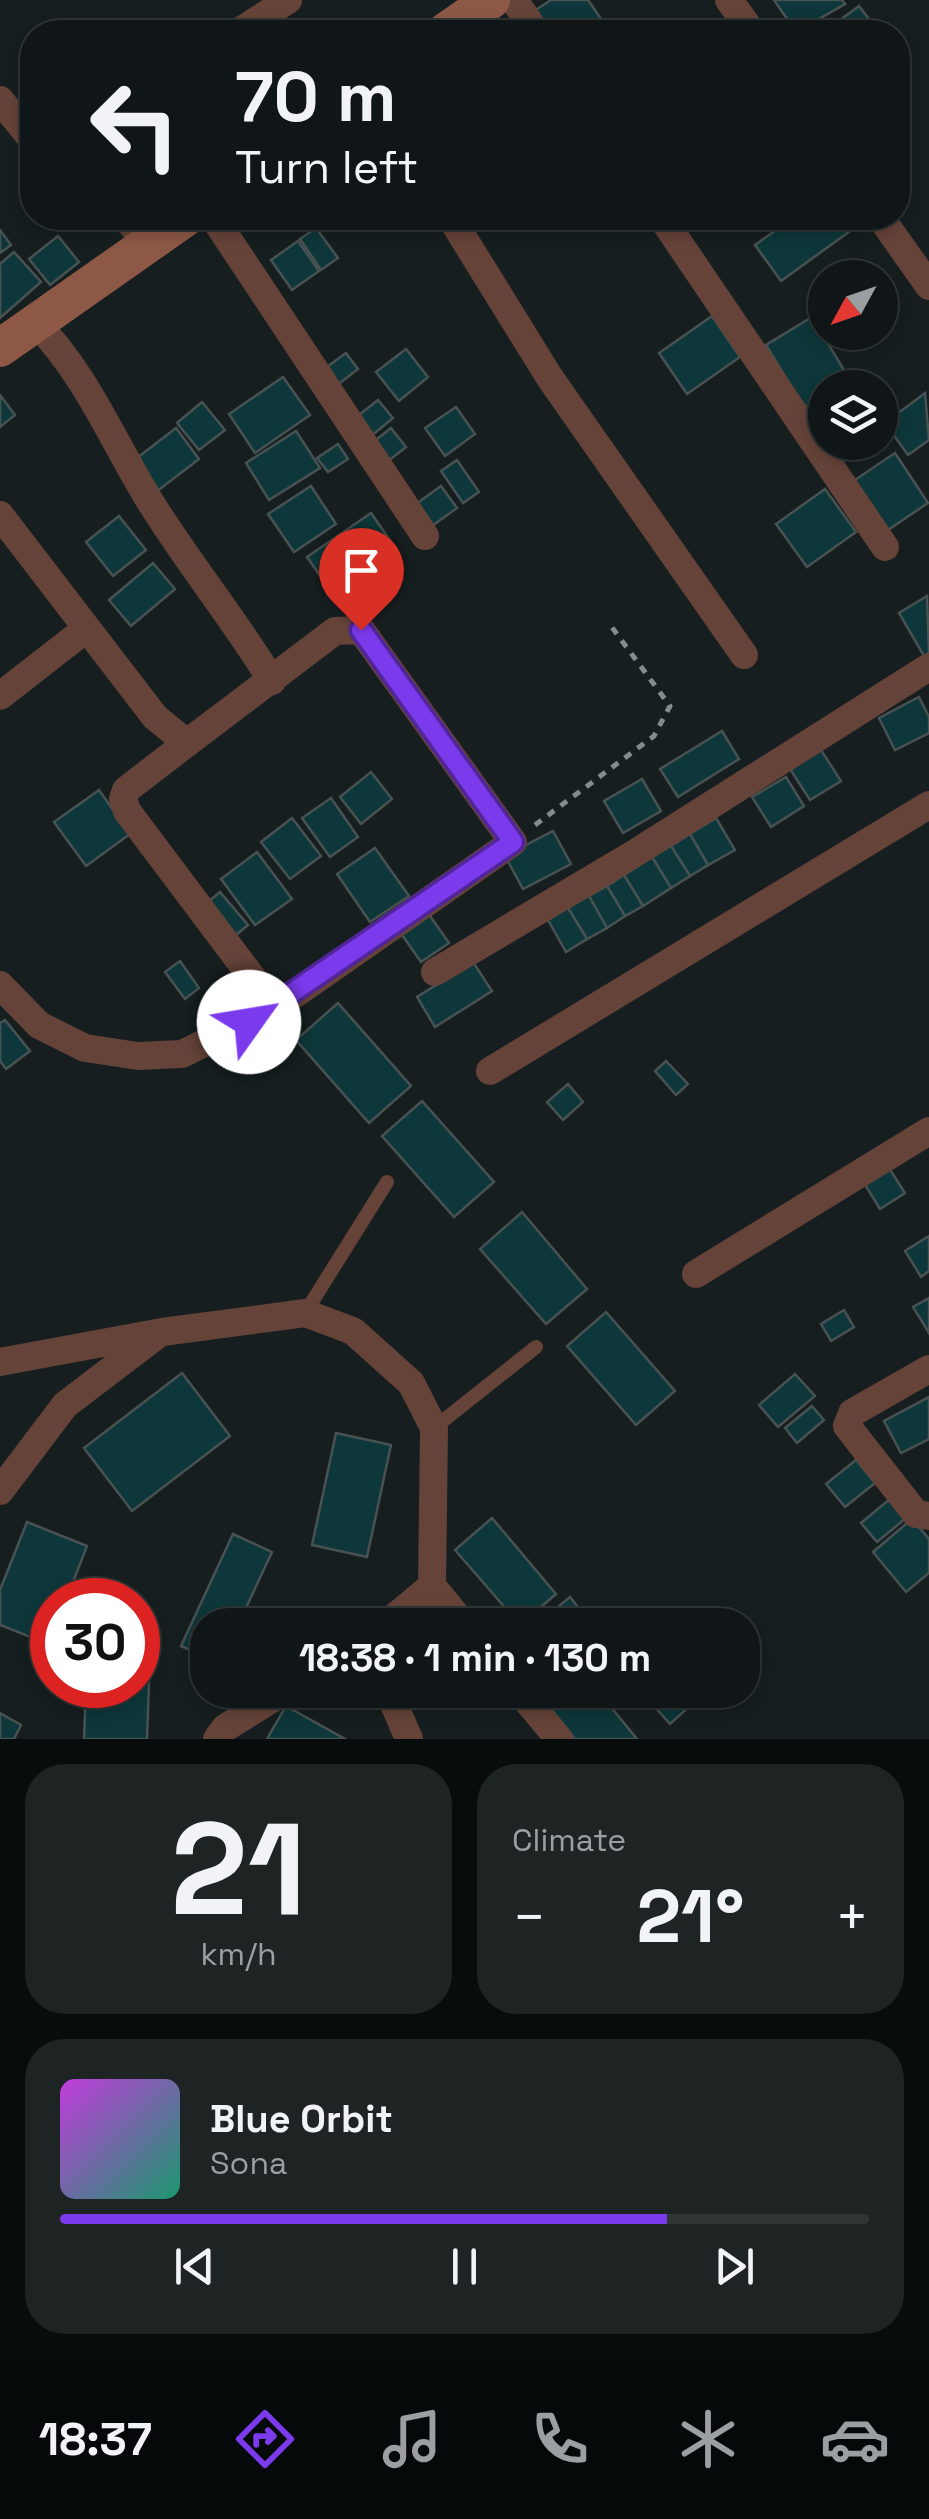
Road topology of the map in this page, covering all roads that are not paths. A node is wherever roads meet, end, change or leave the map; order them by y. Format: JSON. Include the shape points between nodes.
{"nodes":[{"id":1,"x":288,"y":0,"type":"edge"},
{"id":2,"x":491,"y":0,"type":"edge"},
{"id":3,"x":257,"y":20,"type":"edge"},
{"id":4,"x":462,"y":20,"type":"edge"},
{"id":5,"x":0,"y":100,"type":"edge"},
{"id":6,"x":20,"y":124,"type":"edge"},
{"id":7,"x":137,"y":230,"type":"edge"},
{"id":8,"x":222,"y":230,"type":"edge"},
{"id":9,"x":458,"y":230,"type":"edge"},
{"id":10,"x":670,"y":230,"type":"edge"},
{"id":11,"x":889,"y":230,"type":"edge"},
{"id":12,"x":929,"y":286,"type":"edge"},
{"id":13,"x":36,"y":323,"type":"junction"},
{"id":14,"x":0,"y":348,"type":"edge"},
{"id":15,"x":0,"y":515,"type":"edge"},
{"id":16,"x":424,"y":536,"type":"dead end"},
{"id":17,"x":886,"y":547,"type":"dead end"},
{"id":18,"x":86,"y":629,"type":"junction"},
{"id":19,"x":744,"y":655,"type":"dead end"},
{"id":20,"x":929,"y":667,"type":"edge"},
{"id":21,"x":272,"y":681,"type":"junction"},
{"id":22,"x":0,"y":696,"type":"edge"},
{"id":23,"x":187,"y":743,"type":"junction"},
{"id":24,"x":929,"y":805,"type":"edge"},
{"id":25,"x":435,"y":972,"type":"dead end"},
{"id":26,"x":0,"y":985,"type":"edge"},
{"id":27,"x":275,"y":1008,"type":"junction"},
{"id":28,"x":490,"y":1071,"type":"dead end"},
{"id":29,"x":929,"y":1132,"type":"edge"},
{"id":30,"x":387,"y":1182,"type":"dead end"},
{"id":31,"x":696,"y":1274,"type":"dead end"},
{"id":32,"x":306,"y":1313,"type":"junction"},
{"id":33,"x":162,"y":1332,"type":"junction"},
{"id":34,"x":536,"y":1348,"type":"dead end"},
{"id":35,"x":0,"y":1362,"type":"edge"},
{"id":36,"x":929,"y":1369,"type":"edge"},
{"id":37,"x":434,"y":1428,"type":"junction"},
{"id":38,"x":0,"y":1491,"type":"edge"},
{"id":39,"x":929,"y":1516,"type":"edge"},
{"id":40,"x":432,"y":1586,"type":"junction"},
{"id":41,"x":405,"y":1608,"type":"edge"},
{"id":42,"x":450,"y":1608,"type":"edge"},
{"id":43,"x":257,"y":1708,"type":"edge"},
{"id":44,"x":395,"y":1708,"type":"edge"},
{"id":45,"x":533,"y":1708,"type":"edge"},
{"id":46,"x":217,"y":1739,"type":"edge"},
{"id":47,"x":408,"y":1739,"type":"edge"},
{"id":48,"x":560,"y":1739,"type":"edge"}],
"edges":[{"from":1,"to":3,"type":"street"},
{"from":2,"to":4,"type":"street"},
{"from":5,"to":6,"type":"street"},
{"from":7,"to":13,"type":"street"},
{"from":8,"to":16,"type":"street"},
{"from":9,"to":19,"type":"street","via":[[550,378]]},
{"from":10,"to":17,"type":"street"},
{"from":11,"to":12,"type":"street"},
{"from":13,"to":14,"type":"street"},
{"from":13,"to":21,"type":"street","via":[[81,374],[157,512]]},
{"from":15,"to":18,"type":"street"},
{"from":18,"to":22,"type":"street"},
{"from":18,"to":23,"type":"street","via":[[155,716]]},
{"from":20,"to":25,"type":"street"},
{"from":21,"to":23,"type":"street"},
{"from":21,"to":27,"type":"street","via":[[335,631],[361,630],[513,842]]},
{"from":23,"to":27,"type":"street","via":[[122,799]]},
{"from":24,"to":28,"type":"street"},
{"from":26,"to":27,"type":"street","via":[[40,1024],[85,1048],[138,1056],[182,1054]]},
{"from":29,"to":31,"type":"street"},
{"from":30,"to":32,"type":"lane"},
{"from":32,"to":33,"type":"street"},
{"from":32,"to":37,"type":"street","via":[[353,1331],[410,1383]]},
{"from":33,"to":35,"type":"street"},
{"from":33,"to":38,"type":"street","via":[[65,1405]]},
{"from":34,"to":37,"type":"lane"},
{"from":36,"to":39,"type":"street","via":[[852,1414],[847,1426],[916,1514]]},
{"from":37,"to":40,"type":"street"},
{"from":40,"to":41,"type":"street"},
{"from":40,"to":42,"type":"street"},
{"from":43,"to":46,"type":"street"},
{"from":44,"to":47,"type":"street"},
{"from":45,"to":48,"type":"street"}]}
